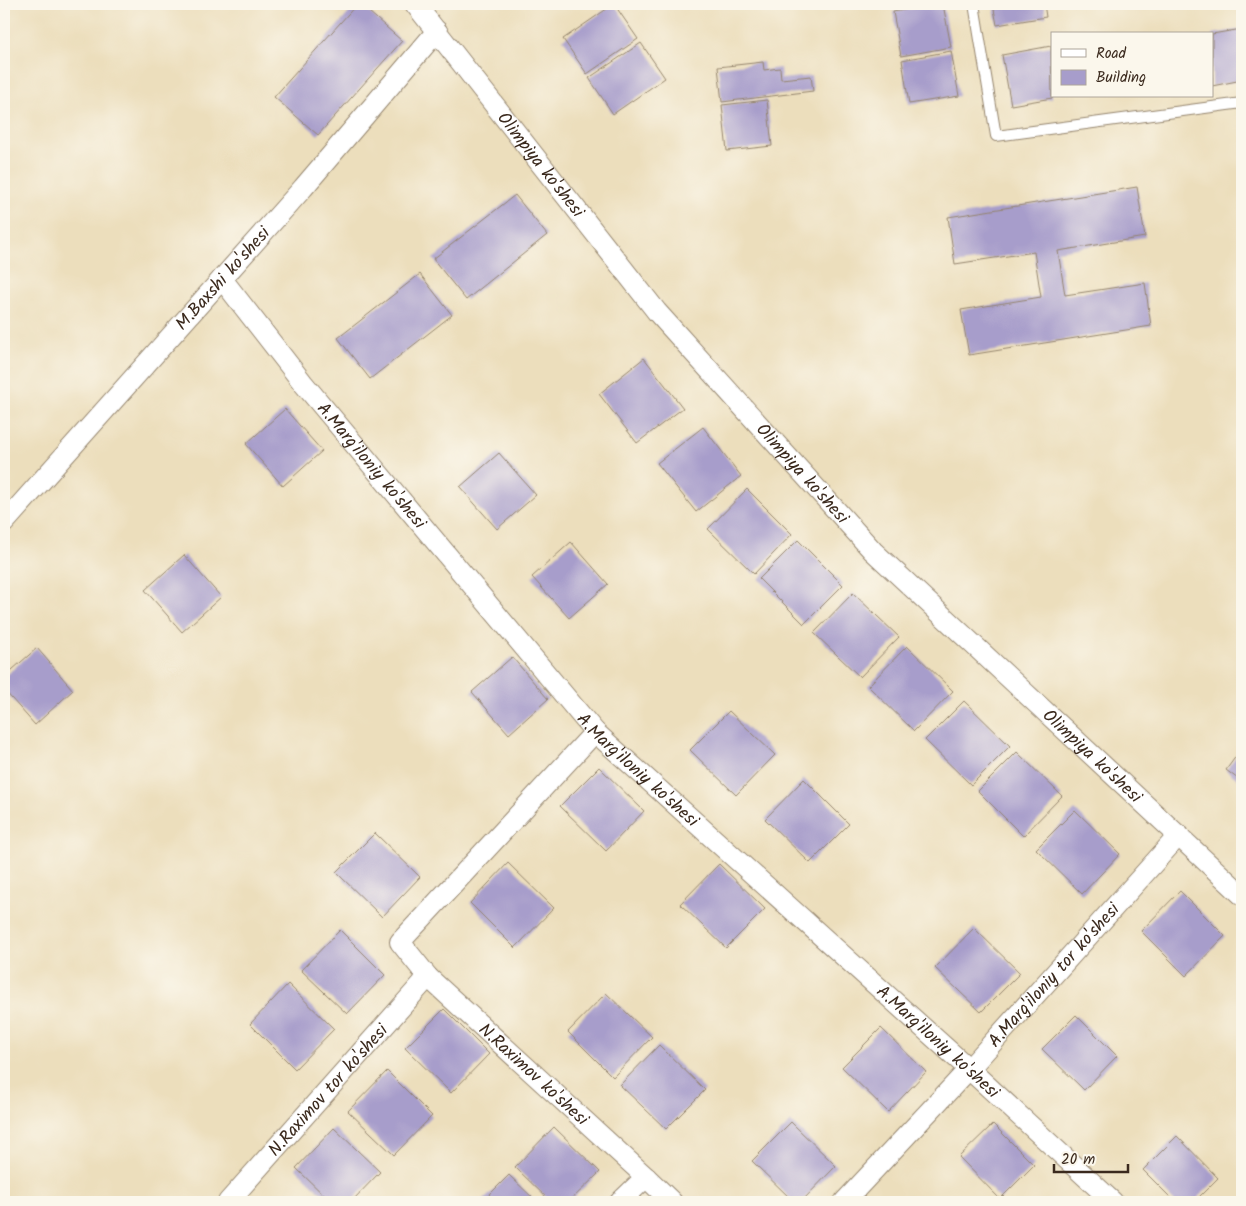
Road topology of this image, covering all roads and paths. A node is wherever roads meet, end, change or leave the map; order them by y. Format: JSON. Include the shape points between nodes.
{"nodes":[{"id":1,"x":415,"y":4,"type":"edge"},
{"id":2,"x":974,"y":4,"type":"edge"},
{"id":3,"x":437,"y":31,"type":"junction"},
{"id":4,"x":1242,"y":103,"type":"edge"},
{"id":5,"x":222,"y":279,"type":"junction"},
{"id":6,"x":4,"y":523,"type":"edge"},
{"id":7,"x":595,"y":732,"type":"junction"},
{"id":8,"x":1179,"y":835,"type":"junction"},
{"id":9,"x":1242,"y":894,"type":"edge"},
{"id":10,"x":428,"y":978,"type":"junction"},
{"id":11,"x":968,"y":1069,"type":"junction"},
{"id":12,"x":646,"y":1177,"type":"junction"},
{"id":13,"x":228,"y":1202,"type":"edge"},
{"id":14,"x":620,"y":1202,"type":"edge"},
{"id":15,"x":672,"y":1202,"type":"edge"},
{"id":16,"x":844,"y":1202,"type":"edge"},
{"id":17,"x":1113,"y":1202,"type":"edge"}],
"edges":[{"from":1,"to":3,"type":"street","name":"Olimpiya ko'shesi"},
{"from":2,"to":4,"type":"lane","via":[[996,136]]},
{"from":3,"to":5,"type":"street","name":"M.Baxshi ko'shesi"},
{"from":3,"to":8,"type":"street","name":"Olimpiya ko'shesi","via":[[657,312],[874,551]]},
{"from":5,"to":6,"type":"street","name":"M.Baxshi ko'shesi"},
{"from":5,"to":7,"type":"street","name":"A.Marg'iloniy ko'shesi","via":[[309,390]]},
{"from":7,"to":10,"type":"street","name":"N.Raximov ko'shesi","via":[[400,942]]},
{"from":7,"to":11,"type":"street","name":"A.Marg'iloniy ko'shesi"},
{"from":8,"to":9,"type":"street","name":"Olimpiya ko'shesi"},
{"from":8,"to":11,"type":"street","name":"A.Marg'iloniy tor ko'shesi"},
{"from":10,"to":12,"type":"street","name":"N.Raximov ko'shesi"},
{"from":10,"to":13,"type":"street","name":"N.Raximov tor ko'shesi"},
{"from":11,"to":16,"type":"street","name":"A.Marg'iloniy tor ko'shesi"},
{"from":11,"to":17,"type":"street","name":"A.Marg'iloniy ko'shesi"},
{"from":12,"to":14,"type":"street"},
{"from":12,"to":15,"type":"street","name":"N.Raximov ko'shesi"}]}
